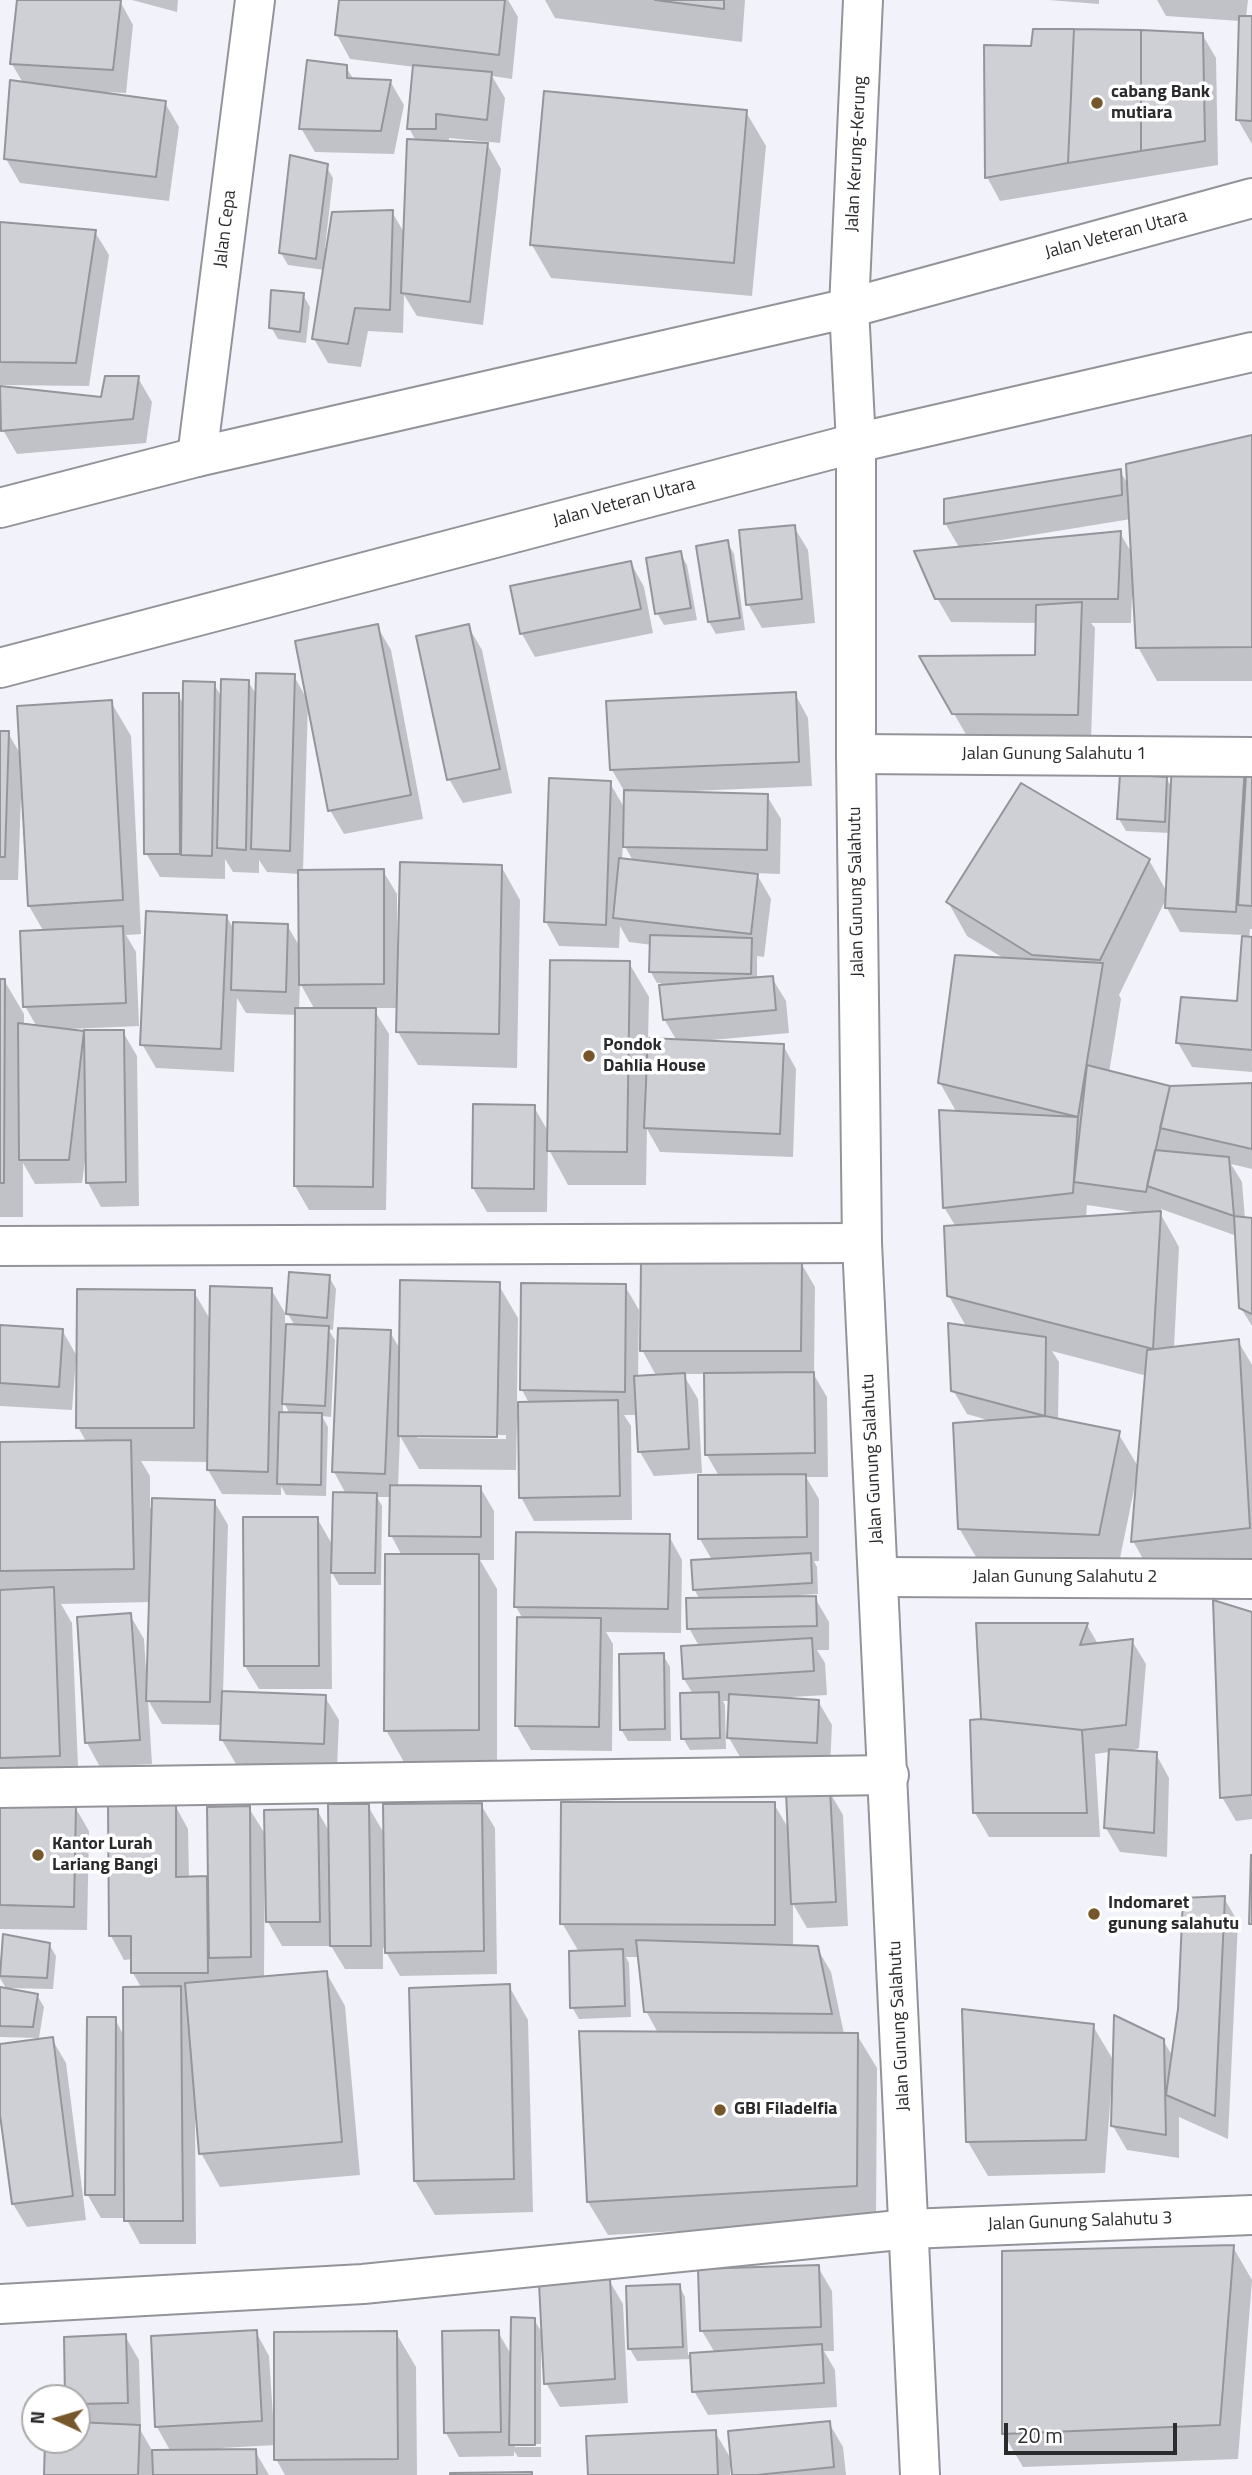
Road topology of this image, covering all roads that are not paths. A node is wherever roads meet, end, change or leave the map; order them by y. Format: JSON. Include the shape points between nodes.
{"nodes":[{"id":1,"x":255,"y":0,"type":"edge"},
{"id":2,"x":863,"y":0,"type":"edge"},
{"id":3,"x":1252,"y":198,"type":"edge"},
{"id":4,"x":849,"y":308,"type":"junction"},
{"id":5,"x":1252,"y":352,"type":"edge"},
{"id":6,"x":856,"y":443,"type":"junction"},
{"id":7,"x":197,"y":457,"type":"junction"},
{"id":8,"x":0,"y":508,"type":"edge"},
{"id":9,"x":0,"y":668,"type":"edge"},
{"id":10,"x":856,"y":754,"type":"junction"},
{"id":11,"x":1252,"y":757,"type":"edge"},
{"id":12,"x":862,"y":1243,"type":"junction"},
{"id":13,"x":0,"y":1246,"type":"edge"},
{"id":14,"x":878,"y":1577,"type":"junction"},
{"id":15,"x":1252,"y":1579,"type":"edge"},
{"id":16,"x":889,"y":1776,"type":"junction"},
{"id":17,"x":0,"y":1788,"type":"edge"},
{"id":18,"x":1252,"y":2215,"type":"edge"},
{"id":19,"x":909,"y":2229,"type":"junction"},
{"id":20,"x":0,"y":2304,"type":"edge"},
{"id":21,"x":920,"y":2475,"type":"edge"}],
"edges":[{"from":1,"to":7,"type":"street","name":"Jalan Cepa"},
{"from":2,"to":4,"type":"street","name":"Jalan Kerung-Kerung"},
{"from":3,"to":4,"type":"street","name":"Jalan Veteran Utara"},
{"from":4,"to":6,"type":"street","name":"Jalan Kerung-Kerung"},
{"from":4,"to":7,"type":"street","name":"Jalan Veteran Utara"},
{"from":5,"to":6,"type":"street","name":"Jalan Veteran Utara"},
{"from":6,"to":9,"type":"street","name":"Jalan Veteran Utara"},
{"from":6,"to":10,"type":"street","name":"Jalan Gunung Salahutu"},
{"from":7,"to":8,"type":"street","name":"Jalan Veteran Utara"},
{"from":10,"to":11,"type":"street","name":"Jalan Gunung Salahutu 1"},
{"from":10,"to":12,"type":"street","name":"Jalan Gunung Salahutu"},
{"from":12,"to":13,"type":"street"},
{"from":12,"to":14,"type":"street","name":"Jalan Gunung Salahutu"},
{"from":14,"to":15,"type":"street","name":"Jalan Gunung Salahutu 2"},
{"from":14,"to":16,"type":"street","name":"Jalan Gunung Salahutu"},
{"from":16,"to":17,"type":"street"},
{"from":16,"to":19,"type":"street","name":"Jalan Gunung Salahutu"},
{"from":18,"to":19,"type":"street","name":"Jalan Gunung Salahutu 3"},
{"from":19,"to":20,"type":"street","name":"Jalan Gunung Salahutu 3","via":[[363,2284]]},
{"from":19,"to":21,"type":"street","name":"Jalan Gunung Salahutu"}]}
